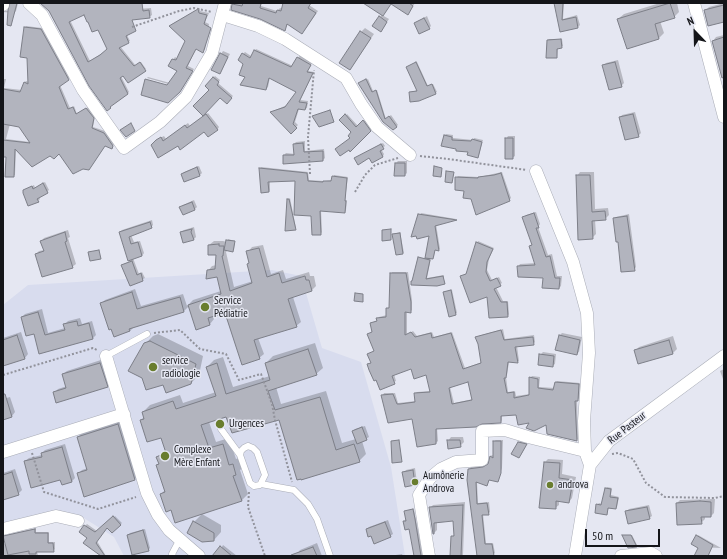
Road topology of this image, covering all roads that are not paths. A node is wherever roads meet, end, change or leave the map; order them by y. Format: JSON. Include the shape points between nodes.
{"nodes":[{"id":1,"x":29,"y":3,"type":"edge"},
{"id":2,"x":694,"y":3,"type":"edge"},
{"id":3,"x":224,"y":9,"type":"edge"},
{"id":4,"x":724,"y":117,"type":"edge"},
{"id":5,"x":410,"y":155,"type":"road end"},
{"id":6,"x":536,"y":171,"type":"road end"},
{"id":7,"x":147,"y":334,"type":"road end"},
{"id":8,"x":106,"y":356,"type":"joint"},
{"id":9,"x":724,"y":356,"type":"edge"},
{"id":10,"x":124,"y":414,"type":"junction"},
{"id":11,"x":221,"y":429,"type":"dead end"},
{"id":12,"x":585,"y":451,"type":"junction"},
{"id":13,"x":3,"y":452,"type":"edge"},
{"id":14,"x":240,"y":455,"type":"junction"},
{"id":15,"x":594,"y":461,"type":"junction"},
{"id":16,"x":261,"y":484,"type":"junction"},
{"id":17,"x":78,"y":521,"type":"dead end"},
{"id":18,"x":3,"y":529,"type":"edge"},
{"id":19,"x":180,"y":539,"type":"junction"},
{"id":20,"x":173,"y":556,"type":"edge"},
{"id":21,"x":199,"y":556,"type":"edge"},
{"id":22,"x":330,"y":556,"type":"edge"},
{"id":23,"x":429,"y":556,"type":"edge"},
{"id":24,"x":574,"y":556,"type":"edge"},
{"id":25,"x":622,"y":556,"type":"edge"},
{"id":26,"x":656,"y":556,"type":"edge"}],
"edges":[{"from":1,"to":3,"type":"street","via":[[42,15],[83,90],[124,148],[160,122],[186,97],[212,53]]},
{"from":2,"to":4,"type":"street"},
{"from":3,"to":5,"type":"street","via":[[285,39],[346,78],[377,127]]},
{"from":6,"to":12,"type":"street","via":[[573,262],[586,313],[589,354],[584,421]]},
{"from":7,"to":8,"type":"lane"},
{"from":8,"to":10,"type":"street"},
{"from":9,"to":15,"type":"street","name":"Rue Pasteur","via":[[609,441]]},
{"from":10,"to":13,"type":"street"},
{"from":10,"to":19,"type":"street","via":[[147,493],[165,525]]},
{"from":11,"to":14,"type":"lane"},
{"from":12,"to":15,"type":"street"},
{"from":12,"to":23,"type":"street","via":[[505,430],[482,431],[482,460],[456,462],[441,469],[430,478],[419,495]]},
{"from":14,"to":16,"type":"lane","via":[[250,483],[254,486]]},
{"from":14,"to":16,"type":"lane","via":[[248,446],[257,452],[265,475]]},
{"from":15,"to":24,"type":"street","name":"Rue Pasteur"},
{"from":16,"to":22,"type":"lane","via":[[294,490],[308,504],[317,519]]},
{"from":17,"to":18,"type":"street","via":[[56,516]]},
{"from":19,"to":20,"type":"lane"},
{"from":19,"to":21,"type":"street"},
{"from":25,"to":26,"type":"street","via":[[650,553]]}]}
